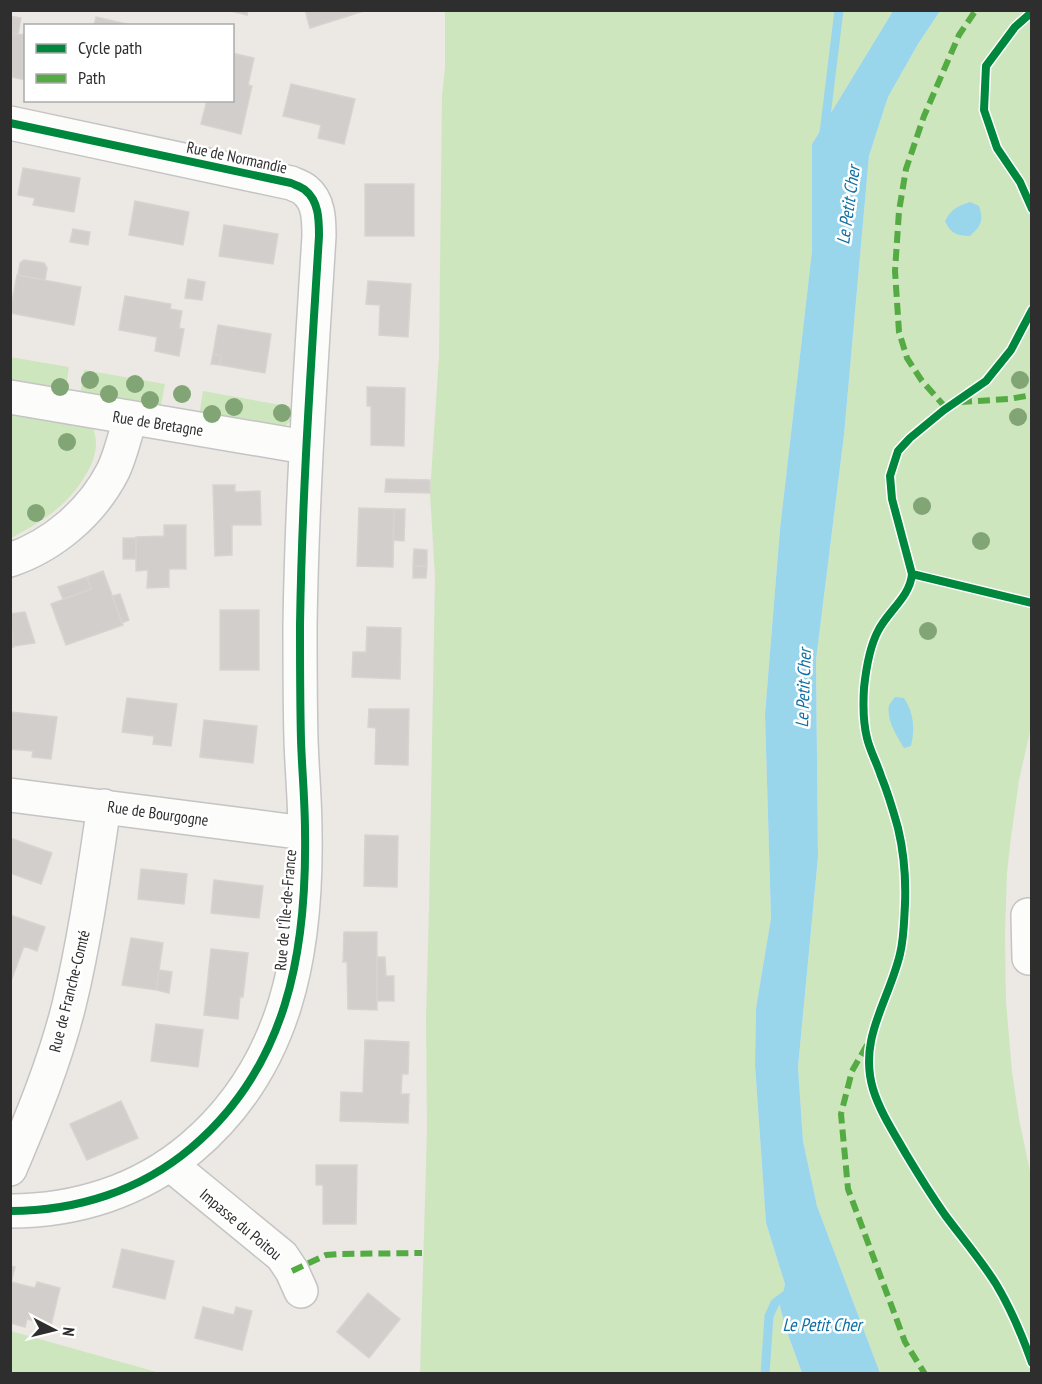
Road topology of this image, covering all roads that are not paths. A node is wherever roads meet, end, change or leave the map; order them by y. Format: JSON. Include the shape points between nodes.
{"nodes":[{"id":1,"x":10,"y":123,"type":"edge"},
{"id":2,"x":10,"y":397,"type":"edge"},
{"id":3,"x":130,"y":418,"type":"junction"},
{"id":4,"x":305,"y":447,"type":"junction"},
{"id":5,"x":10,"y":560,"type":"edge"},
{"id":6,"x":10,"y":795,"type":"edge"},
{"id":7,"x":104,"y":806,"type":"junction"},
{"id":8,"x":305,"y":833,"type":"junction"},
{"id":9,"x":1028,"y":915,"type":"dead end"},
{"id":10,"x":1032,"y":958,"type":"edge"},
{"id":11,"x":171,"y":1165,"type":"junction"},
{"id":12,"x":10,"y":1169,"type":"edge"},
{"id":13,"x":10,"y":1211,"type":"edge"},
{"id":14,"x":301,"y":1291,"type":"dead end"}],
"edges":[{"from":1,"to":4,"type":"street","name":"Rue de Normandie","via":[[275,179],[305,189],[319,216]]},
{"from":2,"to":3,"type":"street","name":"Rue de Bretagne"},
{"from":3,"to":4,"type":"street","name":"Rue de Bretagne"},
{"from":3,"to":5,"type":"street","via":[[113,471],[99,493],[67,529]]},
{"from":4,"to":8,"type":"street","name":"Rue de l'Île-de-France","via":[[300,653]]},
{"from":6,"to":7,"type":"street","name":"Rue de Bourgogne"},
{"from":7,"to":8,"type":"street","name":"Rue de Bourgogne"},
{"from":7,"to":12,"type":"street","name":"Rue de Franche-Comté","via":[[80,958],[68,1007],[49,1070]]},
{"from":8,"to":11,"type":"street","name":"Rue de l'Île-de-France","via":[[299,938],[280,1022],[255,1075],[233,1106],[206,1136]]},
{"from":9,"to":10,"type":"street"},
{"from":11,"to":13,"type":"street","name":"Rue de l'Île-de-France","via":[[131,1187],[98,1198],[64,1207]]},
{"from":11,"to":14,"type":"street","name":"Impasse du Poitou","via":[[282,1256]]}]}
